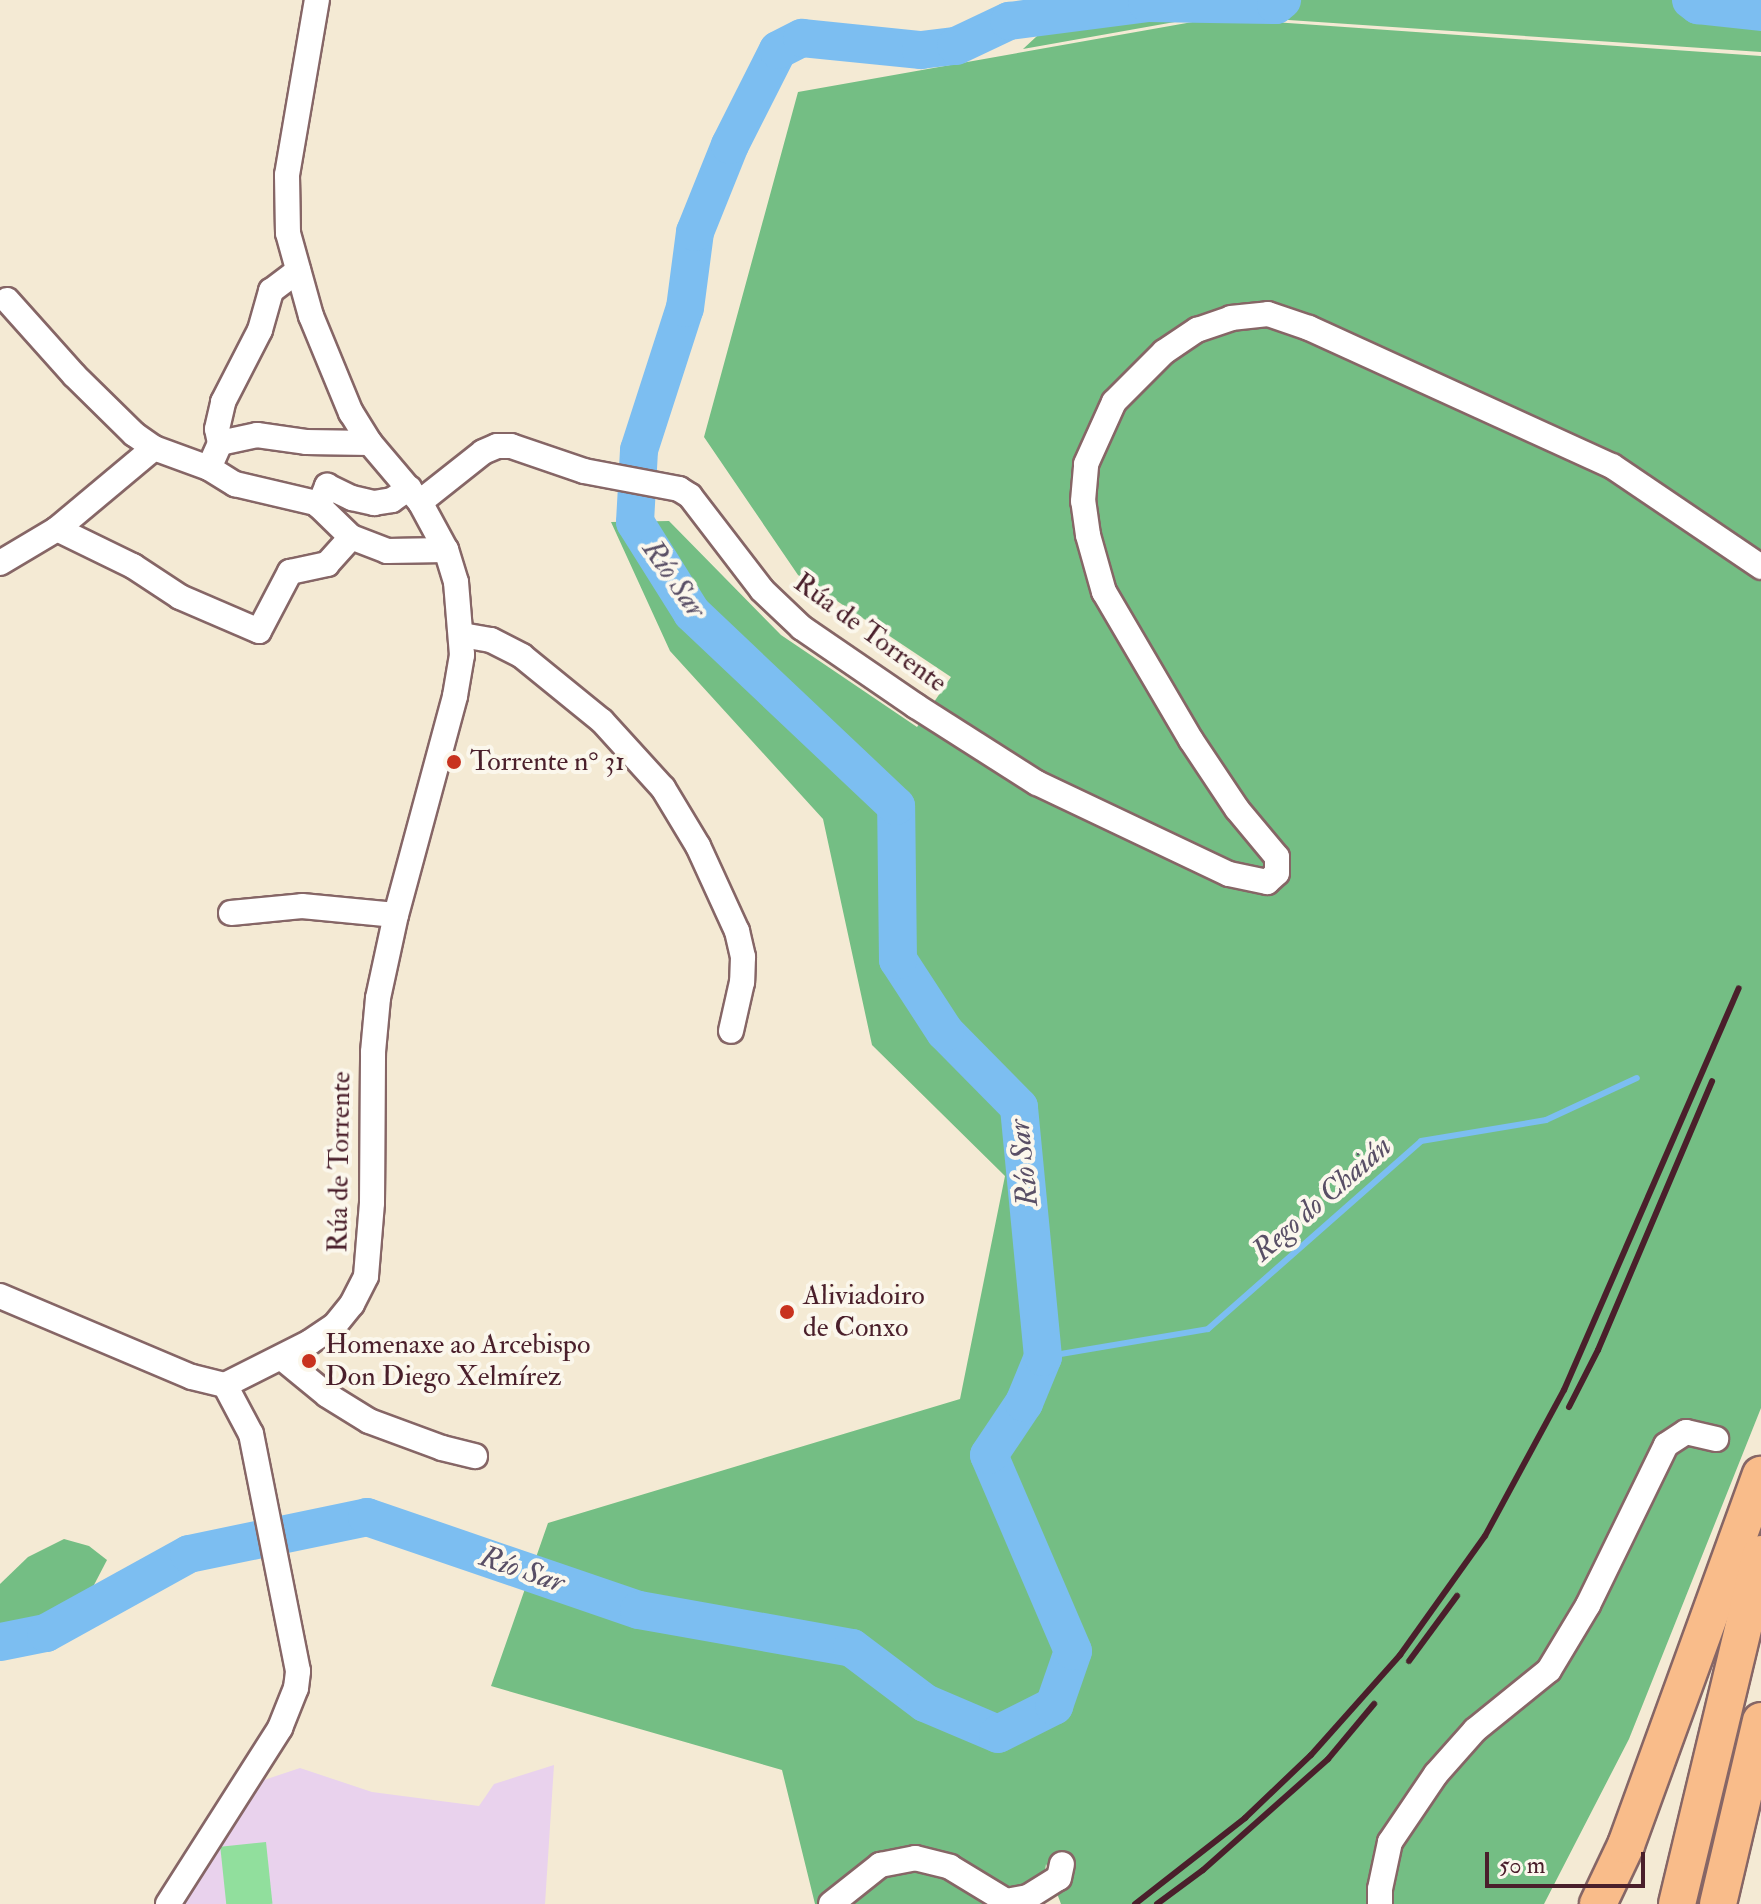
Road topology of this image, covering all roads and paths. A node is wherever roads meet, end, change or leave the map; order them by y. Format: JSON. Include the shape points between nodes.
{"nodes":[{"id":1,"x":317,"y":0,"type":"edge"},
{"id":2,"x":298,"y":271,"type":"junction"},
{"id":3,"x":7,"y":300,"type":"dead end"},
{"id":4,"x":220,"y":443,"type":"junction"},
{"id":5,"x":370,"y":443,"type":"junction"},
{"id":6,"x":154,"y":448,"type":"junction"},
{"id":7,"x":209,"y":468,"type":"junction"},
{"id":8,"x":414,"y":495,"type":"junction"},
{"id":9,"x":319,"y":506,"type":"junction"},
{"id":10,"x":57,"y":529,"type":"junction"},
{"id":11,"x":351,"y":537,"type":"junction"},
{"id":12,"x":446,"y":550,"type":"junction"},
{"id":13,"x":0,"y":563,"type":"edge"},
{"id":14,"x":1761,"y":567,"type":"edge"},
{"id":15,"x":462,"y":635,"type":"junction"},
{"id":16,"x":231,"y":913,"type":"dead end"},
{"id":17,"x":396,"y":915,"type":"junction"},
{"id":18,"x":731,"y":1031,"type":"dead end"},
{"id":19,"x":0,"y":1296,"type":"edge"},
{"id":20,"x":282,"y":1358,"type":"junction"},
{"id":21,"x":225,"y":1385,"type":"junction"},
{"id":22,"x":1716,"y":1439,"type":"dead end"},
{"id":23,"x":475,"y":1456,"type":"dead end"},
{"id":24,"x":1761,"y":1475,"type":"edge"},
{"id":25,"x":1761,"y":1554,"type":"edge"},
{"id":26,"x":1761,"y":1721,"type":"edge"},
{"id":27,"x":1062,"y":1864,"type":"dead end"},
{"id":28,"x":168,"y":1904,"type":"edge"},
{"id":29,"x":831,"y":1904,"type":"edge"},
{"id":30,"x":1380,"y":1904,"type":"edge"},
{"id":31,"x":1598,"y":1904,"type":"edge"},
{"id":32,"x":1677,"y":1904,"type":"edge"},
{"id":33,"x":1721,"y":1904,"type":"edge"}],
"edges":[{"from":1,"to":2,"type":"street","name":"Rúa de Torrente","via":[[285,192]]},
{"from":2,"to":4,"type":"street","via":[[271,291],[260,330],[223,402],[217,429]]},
{"from":2,"to":5,"type":"street","name":"Rúa de Torrente","via":[[327,360]]},
{"from":3,"to":6,"type":"street","via":[[74,375]]},
{"from":4,"to":5,"type":"street","via":[[257,435]]},
{"from":4,"to":7,"type":"street"},
{"from":5,"to":8,"type":"street","name":"Rúa de Torrente"},
{"from":6,"to":7,"type":"street"},
{"from":6,"to":10,"type":"street"},
{"from":7,"to":9,"type":"street","via":[[235,484]]},
{"from":8,"to":9,"type":"street","via":[[374,503],[327,486]]},
{"from":8,"to":12,"type":"street","name":"Rúa de Torrente"},
{"from":8,"to":14,"type":"street","name":"Rúa de Torrente","via":[[497,446],[679,489],[690,496],[762,590],[802,628],[1037,783],[1229,874],[1261,882],[1277,873],[1277,857],[1191,740],[1104,592],[1083,501],[1086,464],[1114,402],[1164,352],[1197,330],[1231,318],[1268,314],[1309,328],[1612,466]]},
{"from":9,"to":11,"type":"street"},
{"from":10,"to":11,"type":"street","via":[[133,566],[180,597],[259,631],[290,572],[327,564]]},
{"from":10,"to":13,"type":"street"},
{"from":11,"to":12,"type":"street","via":[[387,551]]},
{"from":12,"to":15,"type":"street","name":"Rúa de Torrente"},
{"from":15,"to":17,"type":"street","name":"Rúa de Torrente","via":[[455,696]]},
{"from":15,"to":18,"type":"street","via":[[491,640],[522,656],[602,721],[663,788],[698,846],[737,931],[742,982]]},
{"from":16,"to":17,"type":"street","via":[[302,906]]},
{"from":17,"to":20,"type":"street","name":"Rúa de Torrente","via":[[374,1025],[366,1276],[335,1325]]},
{"from":19,"to":21,"type":"street","via":[[192,1377]]},
{"from":20,"to":21,"type":"street","name":"Rúa de Torrente"},
{"from":20,"to":23,"type":"street","via":[[369,1421]]},
{"from":21,"to":28,"type":"street","via":[[247,1423],[262,1479],[297,1656],[296,1688],[289,1709]]},
{"from":22,"to":30,"type":"street","via":[[1686,1432],[1666,1445],[1588,1605],[1549,1670],[1475,1730],[1436,1774],[1390,1842]]},
{"from":24,"to":31,"type":"highway","via":[[1626,1845]]},
{"from":25,"to":32,"type":"highway"},
{"from":26,"to":33,"type":"highway","via":[[1732,1834]]},
{"from":27,"to":29,"type":"street","via":[[1059,1878],[1028,1897],[1006,1901],[950,1867],[915,1858],[880,1865]]}]}
